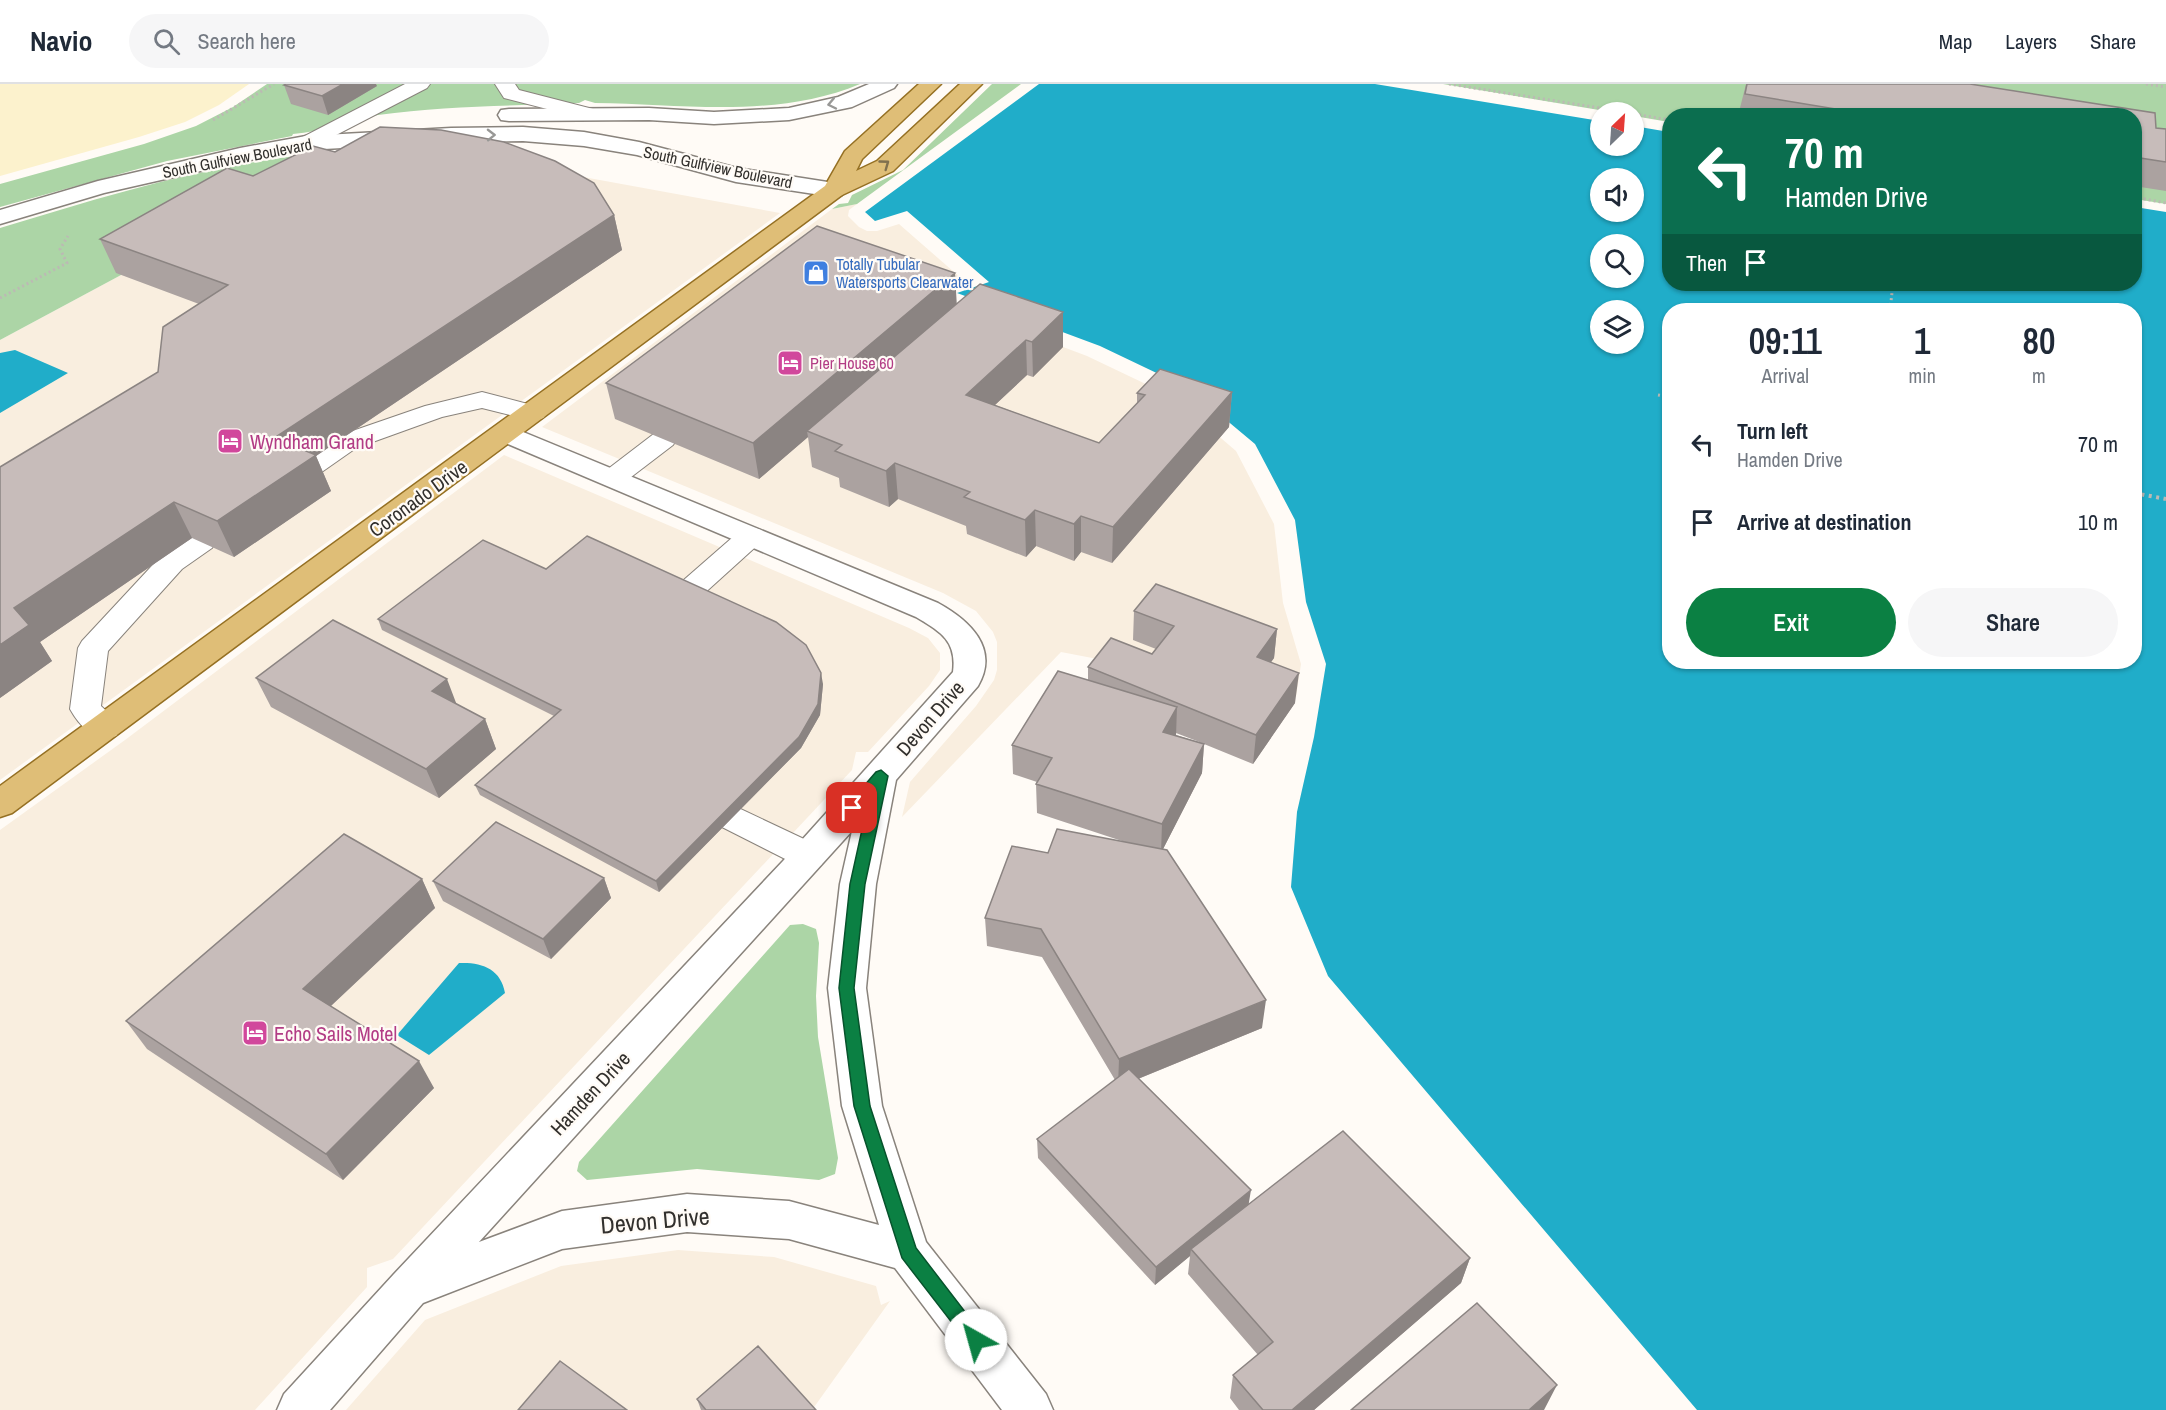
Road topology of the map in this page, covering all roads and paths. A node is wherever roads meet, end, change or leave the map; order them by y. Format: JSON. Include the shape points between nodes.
{"nodes":[{"id":1,"x":420,"y":84,"type":"edge"},
{"id":2,"x":505,"y":84,"type":"edge"},
{"id":3,"x":887,"y":84,"type":"edge"},
{"id":4,"x":931,"y":84,"type":"edge"},
{"id":5,"x":972,"y":84,"type":"edge"},
{"id":6,"x":1449,"y":84,"type":"edge"},
{"id":7,"x":2146,"y":84,"type":"edge"},
{"id":8,"x":2166,"y":87,"type":"edge"},
{"id":9,"x":1590,"y":106,"type":"edge"},
{"id":10,"x":586,"y":113,"type":"junction"},
{"id":11,"x":1644,"y":116,"type":"edge"},
{"id":12,"x":1662,"y":119,"type":"edge"},
{"id":13,"x":306,"y":143,"type":"junction"},
{"id":14,"x":834,"y":190,"type":"junction"},
{"id":15,"x":2142,"y":198,"type":"edge"},
{"id":16,"x":2166,"y":203,"type":"edge"},
{"id":17,"x":0,"y":217,"type":"edge"},
{"id":18,"x":73,"y":228,"type":"dead end"},
{"id":19,"x":0,"y":298,"type":"edge"},
{"id":20,"x":1658,"y":395,"type":"dead end"},
{"id":21,"x":1662,"y":396,"type":"edge"},
{"id":22,"x":534,"y":412,"type":"junction"},
{"id":23,"x":506,"y":434,"type":"junction"},
{"id":24,"x":664,"y":439,"type":"edge"},
{"id":25,"x":297,"y":477,"type":"edge"},
{"id":26,"x":613,"y":478,"type":"junction"},
{"id":27,"x":2142,"y":494,"type":"edge"},
{"id":28,"x":2166,"y":499,"type":"edge"},
{"id":29,"x":751,"y":536,"type":"junction"},
{"id":30,"x":202,"y":542,"type":"edge"},
{"id":31,"x":688,"y":592,"type":"edge"},
{"id":32,"x":105,"y":728,"type":"junction"},
{"id":33,"x":881,"y":776,"type":"junction"},
{"id":34,"x":0,"y":804,"type":"edge"},
{"id":35,"x":732,"y":817,"type":"edge"},
{"id":36,"x":809,"y":856,"type":"junction"},
{"id":37,"x":908,"y":1252,"type":"junction"},
{"id":38,"x":409,"y":1288,"type":"junction"},
{"id":39,"x":300,"y":1410,"type":"edge"},
{"id":40,"x":1030,"y":1410,"type":"edge"}],
"edges":[{"from":1,"to":13,"type":"lane"},
{"from":2,"to":10,"type":"lane","via":[[511,94]]},
{"from":3,"to":10,"type":"street","one_way":true,"via":[[844,102],[789,114],[714,118]]},
{"from":4,"to":14,"type":"main road","name":"Coronado Drive","via":[[853,156]]},
{"from":14,"to":5,"type":"main road","name":"Coronado Drive","one_way":true,"via":[[885,166]]},
{"from":6,"to":9,"type":"path"},
{"from":7,"to":8,"type":"path"},
{"from":10,"to":13,"type":"street","via":[[426,119],[372,125]]},
{"from":10,"to":14,"type":"street","via":[[747,157]]},
{"from":11,"to":12,"type":"path"},
{"from":13,"to":14,"type":"street","name":"South Gulfview Boulevard","one_way":true,"via":[[523,134],[584,139],[736,175]]},
{"from":13,"to":17,"type":"street","name":"South Gulfview Boulevard","via":[[168,171]]},
{"from":14,"to":22,"type":"main road","name":"Coronado Drive"},
{"from":15,"to":16,"type":"path"},
{"from":18,"to":19,"type":"path","via":[[60,249],[67,263]]},
{"from":20,"to":21,"type":"path"},
{"from":22,"to":23,"type":"main road","name":"Coronado Drive"},
{"from":22,"to":25,"type":"lane","via":[[482,400],[434,411],[347,441]]},
{"from":23,"to":26,"type":"street","name":"Devon Drive"},
{"from":23,"to":32,"type":"main road","name":"Coronado Drive"},
{"from":24,"to":26,"type":"lane"},
{"from":26,"to":29,"type":"street","name":"Devon Drive"},
{"from":27,"to":28,"type":"path"},
{"from":29,"to":31,"type":"lane"},
{"from":29,"to":33,"type":"street","name":"Devon Drive","via":[[927,610],[951,623],[968,645],[969,673]]},
{"from":30,"to":32,"type":"lane","via":[[172,562],[93,648],[85,709]]},
{"from":32,"to":34,"type":"main road","name":"Coronado Drive"},
{"from":33,"to":36,"type":"street","name":"Hamden Drive"},
{"from":33,"to":37,"type":"street","name":"Devon Drive","via":[[858,884],[847,988],[862,1106]]},
{"from":35,"to":36,"type":"lane"},
{"from":36,"to":38,"type":"street","name":"Hamden Drive"},
{"from":37,"to":38,"type":"street","name":"Devon Drive","via":[[789,1220],[687,1213],[562,1230]]},
{"from":37,"to":40,"type":"street","name":"Devon Drive"},
{"from":38,"to":39,"type":"street","name":"Hamden Drive"}]}
